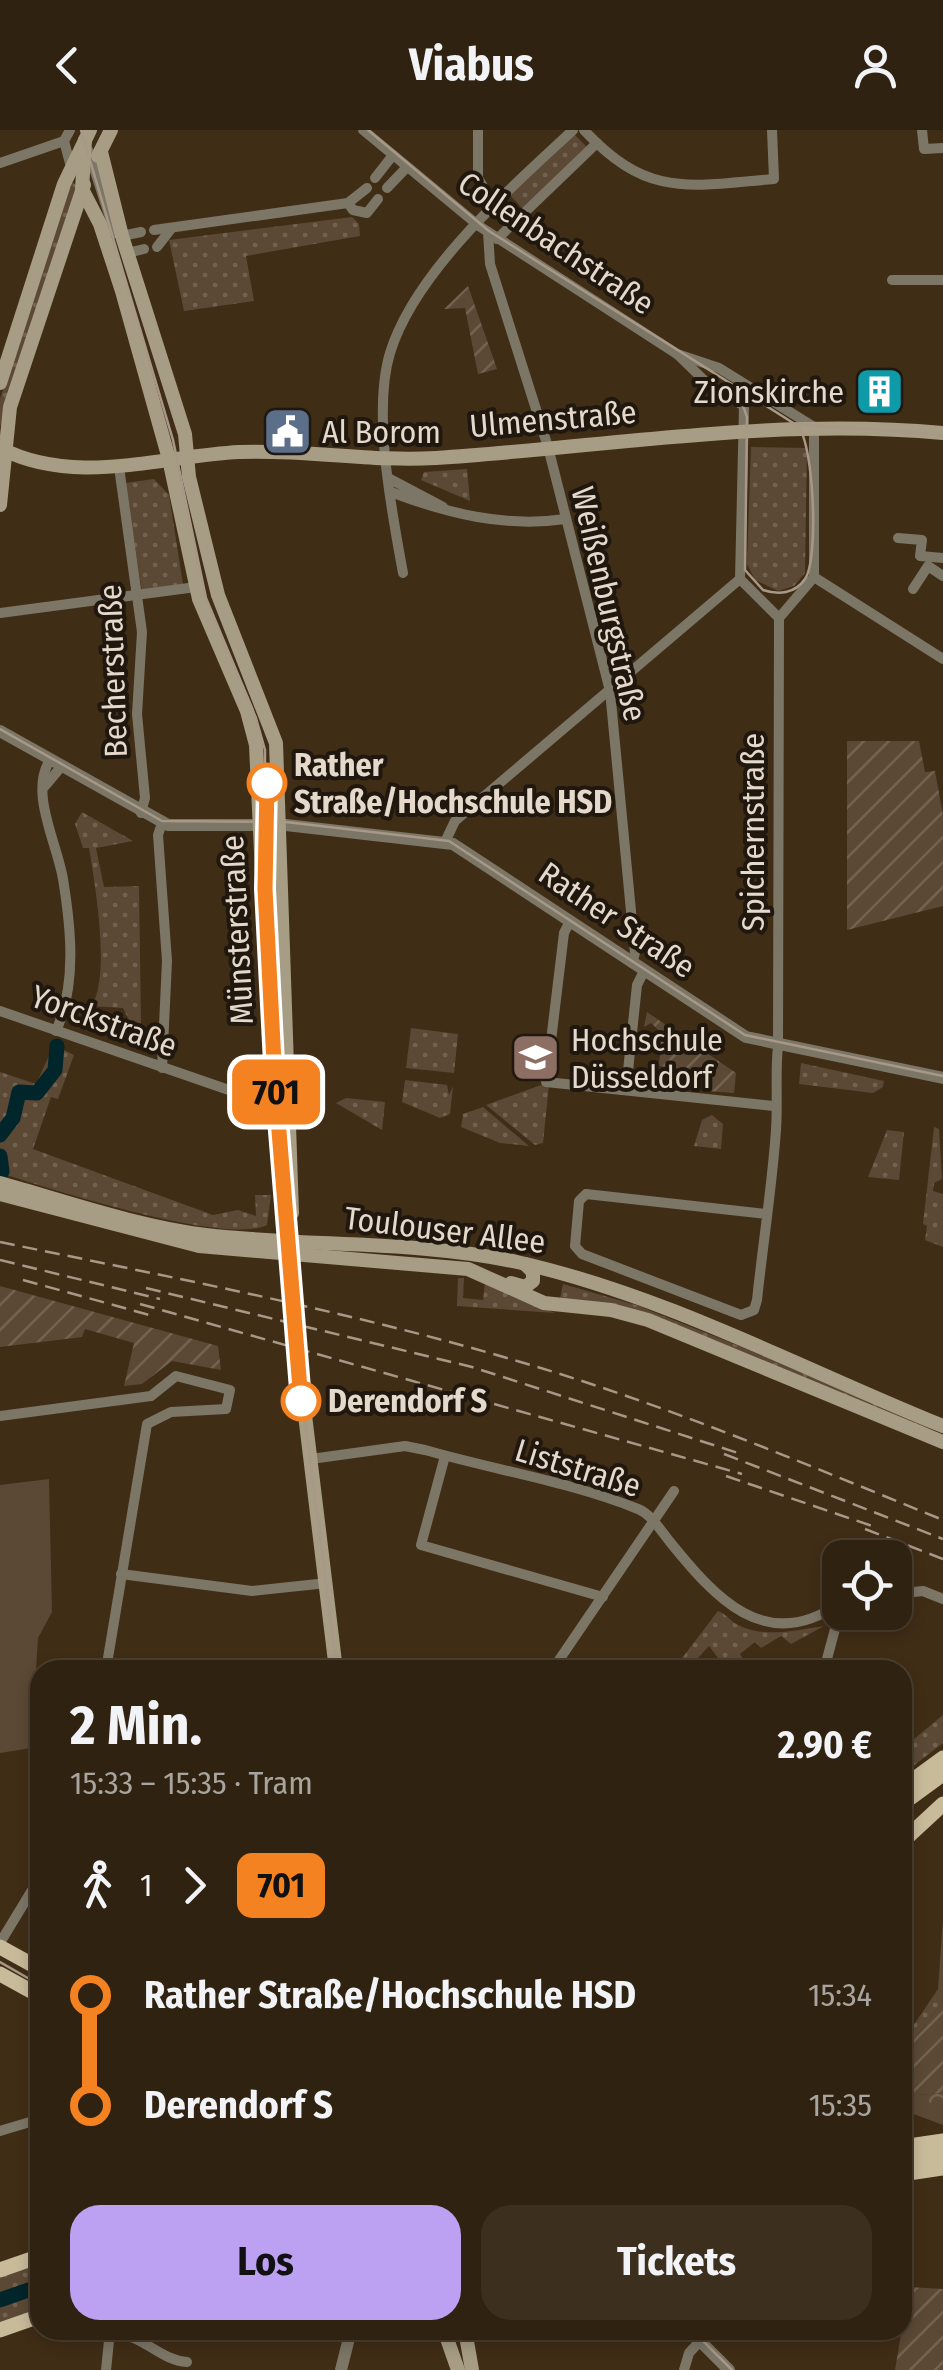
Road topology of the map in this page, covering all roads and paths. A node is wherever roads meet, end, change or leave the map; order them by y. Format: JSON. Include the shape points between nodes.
{"nodes":[{"id":1,"x":111,"y":130,"type":"edge"},
{"id":2,"x":364,"y":130,"type":"edge"},
{"id":3,"x":478,"y":130,"type":"edge"},
{"id":4,"x":573,"y":130,"type":"edge"},
{"id":5,"x":584,"y":130,"type":"edge"},
{"id":6,"x":772,"y":130,"type":"edge"},
{"id":7,"x":922,"y":130,"type":"edge"},
{"id":8,"x":86,"y":133,"type":"edge"},
{"id":9,"x":67,"y":136,"type":"edge"},
{"id":10,"x":597,"y":143,"type":"junction"},
{"id":11,"x":943,"y":148,"type":"edge"},
{"id":12,"x":100,"y":152,"type":"junction"},
{"id":13,"x":393,"y":155,"type":"junction"},
{"id":14,"x":0,"y":164,"type":"edge"},
{"id":15,"x":407,"y":167,"type":"junction"},
{"id":16,"x":71,"y":168,"type":"junction"},
{"id":17,"x":92,"y":168,"type":"junction"},
{"id":18,"x":375,"y":178,"type":"dead end"},
{"id":19,"x":366,"y":188,"type":"dead end"},
{"id":20,"x":387,"y":188,"type":"dead end"},
{"id":21,"x":90,"y":189,"type":"junction"},
{"id":22,"x":378,"y":198,"type":"dead end"},
{"id":23,"x":348,"y":204,"type":"junction"},
{"id":24,"x":494,"y":205,"type":"junction"},
{"id":25,"x":171,"y":229,"type":"junction"},
{"id":26,"x":154,"y":230,"type":"dead end"},
{"id":27,"x":142,"y":232,"type":"dead end"},
{"id":28,"x":488,"y":232,"type":"junction"},
{"id":29,"x":122,"y":236,"type":"junction"},
{"id":30,"x":468,"y":238,"type":"junction"},
{"id":31,"x":157,"y":247,"type":"dead end"},
{"id":32,"x":144,"y":249,"type":"dead end"},
{"id":33,"x":130,"y":258,"type":"junction"},
{"id":34,"x":490,"y":264,"type":"junction"},
{"id":35,"x":892,"y":280,"type":"dead end"},
{"id":36,"x":943,"y":280,"type":"edge"},
{"id":37,"x":678,"y":354,"type":"junction"},
{"id":38,"x":0,"y":382,"type":"edge"},
{"id":39,"x":814,"y":427,"type":"junction"},
{"id":40,"x":745,"y":429,"type":"junction"},
{"id":41,"x":943,"y":433,"type":"edge"},
{"id":42,"x":548,"y":447,"type":"junction"},
{"id":43,"x":2,"y":449,"type":"edge"},
{"id":44,"x":188,"y":456,"type":"junction"},
{"id":45,"x":168,"y":460,"type":"junction"},
{"id":46,"x":385,"y":460,"type":"junction"},
{"id":47,"x":119,"y":466,"type":"junction"},
{"id":48,"x":390,"y":479,"type":"junction"},
{"id":49,"x":391,"y":492,"type":"junction"},
{"id":50,"x":0,"y":505,"type":"edge"},
{"id":51,"x":443,"y":508,"type":"junction"},
{"id":52,"x":566,"y":519,"type":"junction"},
{"id":53,"x":898,"y":538,"type":"dead end"},
{"id":54,"x":935,"y":560,"type":"edge"},
{"id":55,"x":404,"y":573,"type":"dead end"},
{"id":56,"x":943,"y":576,"type":"edge"},
{"id":57,"x":814,"y":577,"type":"junction"},
{"id":58,"x":740,"y":579,"type":"junction"},
{"id":59,"x":196,"y":587,"type":"junction"},
{"id":60,"x":913,"y":589,"type":"dead end"},
{"id":61,"x":138,"y":596,"type":"junction"},
{"id":62,"x":0,"y":613,"type":"edge"},
{"id":63,"x":778,"y":618,"type":"junction"},
{"id":64,"x":943,"y":658,"type":"edge"},
{"id":65,"x":610,"y":691,"type":"junction"},
{"id":66,"x":0,"y":732,"type":"edge"},
{"id":67,"x":55,"y":764,"type":"junction"},
{"id":68,"x":141,"y":813,"type":"junction"},
{"id":69,"x":162,"y":823,"type":"junction"},
{"id":70,"x":259,"y":824,"type":"junction"},
{"id":71,"x":279,"y":824,"type":"junction"},
{"id":72,"x":445,"y":842,"type":"junction"},
{"id":73,"x":570,"y":921,"type":"junction"},
{"id":74,"x":638,"y":967,"type":"junction"},
{"id":75,"x":0,"y":1011,"type":"edge"},
{"id":76,"x":56,"y":1031,"type":"junction"},
{"id":77,"x":778,"y":1046,"type":"junction"},
{"id":78,"x":162,"y":1068,"type":"junction"},
{"id":79,"x":943,"y":1078,"type":"edge"},
{"id":80,"x":626,"y":1090,"type":"junction"},
{"id":81,"x":274,"y":1106,"type":"junction"},
{"id":82,"x":773,"y":1106,"type":"junction"},
{"id":83,"x":288,"y":1133,"type":"junction"},
{"id":84,"x":0,"y":1182,"type":"edge"},
{"id":85,"x":0,"y":1194,"type":"edge"},
{"id":86,"x":767,"y":1214,"type":"junction"},
{"id":87,"x":290,"y":1253,"type":"junction"},
{"id":88,"x":525,"y":1264,"type":"junction"},
{"id":89,"x":498,"y":1280,"type":"junction"},
{"id":90,"x":0,"y":1416,"type":"edge"},
{"id":91,"x":924,"y":1416,"type":"junction"},
{"id":92,"x":943,"y":1418,"type":"edge"},
{"id":93,"x":908,"y":1426,"type":"junction"},
{"id":94,"x":943,"y":1429,"type":"edge"},
{"id":95,"x":943,"y":1442,"type":"edge"},
{"id":96,"x":445,"y":1456,"type":"junction"},
{"id":97,"x":311,"y":1460,"type":"junction"},
{"id":98,"x":674,"y":1491,"type":"dead end"},
{"id":99,"x":652,"y":1520,"type":"junction"},
{"id":100,"x":122,"y":1574,"type":"junction"},
{"id":101,"x":327,"y":1583,"type":"junction"},
{"id":102,"x":912,"y":1593,"type":"edge"},
{"id":103,"x":603,"y":1597,"type":"junction"},
{"id":104,"x":943,"y":1599,"type":"edge"},
{"id":105,"x":822,"y":1612,"type":"edge"},
{"id":106,"x":836,"y":1630,"type":"edge"},
{"id":107,"x":108,"y":1660,"type":"edge"},
{"id":108,"x":337,"y":1660,"type":"edge"},
{"id":109,"x":559,"y":1660,"type":"edge"},
{"id":110,"x":827,"y":1660,"type":"edge"},
{"id":111,"x":943,"y":1758,"type":"edge"},
{"id":112,"x":943,"y":1774,"type":"edge"},
{"id":113,"x":912,"y":1781,"type":"edge"},
{"id":114,"x":912,"y":1797,"type":"edge"},
{"id":115,"x":943,"y":1804,"type":"edge"},
{"id":116,"x":912,"y":1833,"type":"edge"},
{"id":117,"x":30,"y":1896,"type":"edge"},
{"id":118,"x":0,"y":1945,"type":"edge"},
{"id":119,"x":30,"y":1963,"type":"edge"},
{"id":120,"x":0,"y":1974,"type":"edge"},
{"id":121,"x":30,"y":1990,"type":"edge"},
{"id":122,"x":30,"y":2123,"type":"edge"},
{"id":123,"x":0,"y":2131,"type":"edge"},
{"id":124,"x":943,"y":2141,"type":"edge"},
{"id":125,"x":912,"y":2146,"type":"edge"},
{"id":126,"x":943,"y":2155,"type":"edge"},
{"id":127,"x":912,"y":2159,"type":"edge"},
{"id":128,"x":943,"y":2168,"type":"edge"},
{"id":129,"x":912,"y":2173,"type":"edge"},
{"id":130,"x":30,"y":2260,"type":"edge"},
{"id":131,"x":0,"y":2270,"type":"edge"},
{"id":132,"x":30,"y":2320,"type":"edge"},
{"id":133,"x":0,"y":2330,"type":"edge"},
{"id":134,"x":109,"y":2340,"type":"edge"},
{"id":135,"x":142,"y":2340,"type":"edge"},
{"id":136,"x":348,"y":2340,"type":"edge"},
{"id":137,"x":448,"y":2340,"type":"edge"},
{"id":138,"x":467,"y":2340,"type":"edge"},
{"id":139,"x":472,"y":2340,"type":"edge"},
{"id":140,"x":700,"y":2341,"type":"joint"},
{"id":141,"x":468,"y":2348,"type":"junction"},
{"id":142,"x":187,"y":2362,"type":"dead end"},
{"id":143,"x":106,"y":2370,"type":"edge"},
{"id":144,"x":341,"y":2370,"type":"edge"},
{"id":145,"x":458,"y":2370,"type":"edge"},
{"id":146,"x":472,"y":2370,"type":"edge"},
{"id":147,"x":684,"y":2370,"type":"edge"},
{"id":148,"x":730,"y":2370,"type":"edge"}],
"edges":[{"from":1,"to":12,"type":"main road"},
{"from":2,"to":13,"type":"street","name":"Collenbachstraße"},
{"from":3,"to":24,"type":"street","via":[[478,178]]},
{"from":4,"to":24,"type":"street"},
{"from":5,"to":10,"type":"street"},
{"from":6,"to":10,"type":"street","via":[[774,179],[682,187],[640,175]]},
{"from":7,"to":11,"type":"street","via":[[924,149]]},
{"from":8,"to":16,"type":"main road"},
{"from":8,"to":17,"type":"street"},
{"from":8,"to":21,"type":"main road","name":"Münsterstraße"},
{"from":9,"to":14,"type":"street"},
{"from":9,"to":16,"type":"street"},
{"from":10,"to":28,"type":"street"},
{"from":12,"to":17,"type":"main road"},
{"from":12,"to":29,"type":"main road","name":"Münsterstraße"},
{"from":13,"to":15,"type":"street","name":"Collenbachstraße"},
{"from":13,"to":18,"type":"street"},
{"from":15,"to":20,"type":"street"},
{"from":15,"to":28,"type":"street","name":"Collenbachstraße"},
{"from":16,"to":38,"type":"main road"},
{"from":17,"to":21,"type":"main road"},
{"from":19,"to":23,"type":"street"},
{"from":21,"to":33,"type":"street","name":"Münsterstraße"},
{"from":21,"to":43,"type":"main road","via":[[16,387]]},
{"from":21,"to":45,"type":"main road","name":"Münsterstraße"},
{"from":22,"to":23,"type":"street","via":[[367,213]]},
{"from":23,"to":25,"type":"street"},
{"from":24,"to":28,"type":"street"},
{"from":25,"to":26,"type":"street"},
{"from":25,"to":31,"type":"street"},
{"from":27,"to":29,"type":"street"},
{"from":28,"to":30,"type":"street"},
{"from":28,"to":34,"type":"street","name":"Weißenburgstraße"},
{"from":28,"to":37,"type":"street","name":"Collenbachstraße"},
{"from":29,"to":33,"type":"main road","name":"Münsterstraße"},
{"from":30,"to":34,"type":"street","name":"Weißenburgstraße","via":[[479,242]]},
{"from":30,"to":46,"type":"street","via":[[416,293],[390,353]]},
{"from":32,"to":33,"type":"street"},
{"from":33,"to":44,"type":"main road","name":"Münsterstraße"},
{"from":34,"to":42,"type":"street","name":"Weißenburgstraße"},
{"from":35,"to":36,"type":"street"},
{"from":37,"to":39,"type":"street","name":"Collenbachstraße","via":[[719,368]]},
{"from":37,"to":40,"type":"street","name":"Collenbachstraße","via":[[740,403]]},
{"from":39,"to":40,"type":"main road","name":"Ulmenstraße"},
{"from":39,"to":41,"type":"main road","name":"Ulmenstraße"},
{"from":39,"to":57,"type":"street"},
{"from":40,"to":42,"type":"main road","name":"Ulmenstraße"},
{"from":40,"to":58,"type":"street"},
{"from":42,"to":46,"type":"main road","name":"Ulmenstraße"},
{"from":42,"to":52,"type":"street","name":"Weißenburgstraße"},
{"from":43,"to":47,"type":"main road","name":"Ulmenstraße","via":[[61,464]]},
{"from":43,"to":50,"type":"main road"},
{"from":44,"to":45,"type":"main road","name":"Ulmenstraße"},
{"from":44,"to":46,"type":"main road","name":"Ulmenstraße","via":[[242,452]]},
{"from":44,"to":71,"type":"main road","name":"Münsterstraße","via":[[218,595],[274,733]]},
{"from":45,"to":47,"type":"main road","name":"Ulmenstraße"},
{"from":45,"to":59,"type":"main road","name":"Münsterstraße"},
{"from":46,"to":48,"type":"street"},
{"from":47,"to":61,"type":"street","name":"Becherstraße"},
{"from":48,"to":49,"type":"street"},
{"from":48,"to":51,"type":"street"},
{"from":49,"to":51,"type":"street"},
{"from":49,"to":55,"type":"street"},
{"from":51,"to":52,"type":"street","via":[[494,520]]},
{"from":52,"to":65,"type":"street","name":"Weißenburgstraße"},
{"from":53,"to":54,"type":"street","via":[[922,540],[920,556]]},
{"from":54,"to":56,"type":"street"},
{"from":54,"to":60,"type":"street"},
{"from":57,"to":63,"type":"street"},
{"from":57,"to":64,"type":"street"},
{"from":58,"to":63,"type":"street"},
{"from":58,"to":65,"type":"street"},
{"from":59,"to":61,"type":"street"},
{"from":59,"to":70,"type":"main road","name":"Münsterstraße","via":[[253,727]]},
{"from":61,"to":62,"type":"street"},
{"from":61,"to":68,"type":"street","name":"Becherstraße"},
{"from":63,"to":77,"type":"street","name":"Spichernstraße"},
{"from":65,"to":72,"type":"street","via":[[455,822]]},
{"from":65,"to":74,"type":"street","name":"Weißenburgstraße"},
{"from":66,"to":67,"type":"street"},
{"from":67,"to":68,"type":"street"},
{"from":67,"to":76,"type":"street","via":[[44,803],[68,926],[68,998]]},
{"from":68,"to":69,"type":"street"},
{"from":69,"to":70,"type":"street","name":"Rather Straße"},
{"from":69,"to":78,"type":"street","via":[[168,961]]},
{"from":70,"to":71,"type":"street","name":"Rather Straße"},
{"from":70,"to":81,"type":"main road","name":"Münsterstraße"},
{"from":71,"to":72,"type":"street","name":"Rather Straße"},
{"from":71,"to":83,"type":"main road","name":"Münsterstraße"},
{"from":72,"to":73,"type":"street","name":"Rather Straße"},
{"from":73,"to":74,"type":"street","name":"Rather Straße"},
{"from":73,"to":80,"type":"street","via":[[546,1082]]},
{"from":74,"to":77,"type":"street","name":"Rather Straße","via":[[738,1034]]},
{"from":74,"to":80,"type":"street","name":"Weißenburgstraße"},
{"from":75,"to":76,"type":"street","name":"Yorckstraße"},
{"from":76,"to":78,"type":"street","name":"Yorckstraße"},
{"from":77,"to":79,"type":"street","name":"Rather Straße"},
{"from":77,"to":82,"type":"street","name":"Spichernstraße"},
{"from":78,"to":81,"type":"street","name":"Yorckstraße"},
{"from":80,"to":82,"type":"street"},
{"from":81,"to":83,"type":"street"},
{"from":81,"to":87,"type":"main road","name":"Münsterstraße"},
{"from":82,"to":86,"type":"street","name":"Spichernstraße"},
{"from":83,"to":87,"type":"main road","name":"Münsterstraße"},
{"from":84,"to":87,"type":"main road","name":"Toulouser Allee","via":[[146,1224]]},
{"from":85,"to":87,"type":"main road","name":"Toulouser Allee","via":[[174,1242]]},
{"from":86,"to":86,"type":"street","name":"Spichernstraße","via":[[757,1300],[741,1316],[575,1246],[579,1200],[590,1194]]},
{"from":87,"to":88,"type":"main road","name":"Toulouser Allee","via":[[464,1254]]},
{"from":87,"to":89,"type":"main road","name":"Toulouser Allee","via":[[432,1264]]},
{"from":87,"to":97,"type":"main road","name":"Münsterstraße","via":[[299,1401]]},
{"from":88,"to":89,"type":"main road","via":[[533,1274],[528,1286]]},
{"from":88,"to":91,"type":"main road","name":"Toulouser Allee","via":[[635,1298]]},
{"from":89,"to":93,"type":"main road","name":"Toulouser Allee","via":[[544,1303],[648,1320]]},
{"from":90,"to":100,"type":"street","via":[[151,1396],[176,1376],[227,1387],[228,1408],[171,1412],[149,1421]]},
{"from":91,"to":92,"type":"main road"},
{"from":91,"to":94,"type":"main road"},
{"from":93,"to":94,"type":"main road"},
{"from":93,"to":95,"type":"main road"},
{"from":96,"to":97,"type":"street","name":"Liststraße","via":[[405,1446]]},
{"from":96,"to":99,"type":"street","name":"Liststraße","via":[[639,1509]]},
{"from":96,"to":103,"type":"street","via":[[421,1545]]},
{"from":97,"to":101,"type":"main road","name":"Münsterstraße"},
{"from":98,"to":99,"type":"street","name":"Liststraße"},
{"from":99,"to":103,"type":"street","name":"Liststraße"},
{"from":99,"to":105,"type":"street","name":"Liststraße","via":[[712,1594],[736,1611],[778,1622]]},
{"from":100,"to":101,"type":"street","via":[[252,1591]]},
{"from":100,"to":107,"type":"street"},
{"from":101,"to":108,"type":"main road","name":"Münsterstraße"},
{"from":102,"to":104,"type":"street"},
{"from":103,"to":109,"type":"street","name":"Liststraße"},
{"from":106,"to":110,"type":"street"},
{"from":111,"to":113,"type":"main road"},
{"from":112,"to":114,"type":"main road"},
{"from":115,"to":116,"type":"main road"},
{"from":117,"to":118,"type":"street"},
{"from":118,"to":119,"type":"main road"},
{"from":120,"to":121,"type":"main road"},
{"from":122,"to":123,"type":"street"},
{"from":124,"to":125,"type":"main road"},
{"from":126,"to":127,"type":"main road"},
{"from":128,"to":129,"type":"main road"},
{"from":130,"to":131,"type":"main road"},
{"from":132,"to":133,"type":"main road"},
{"from":134,"to":143,"type":"street"},
{"from":135,"to":142,"type":"street"},
{"from":136,"to":144,"type":"street"},
{"from":137,"to":145,"type":"main road"},
{"from":138,"to":141,"type":"main road"},
{"from":139,"to":141,"type":"street"},
{"from":140,"to":147,"type":"street"},
{"from":140,"to":148,"type":"street"},
{"from":141,"to":146,"type":"main road"}]}
